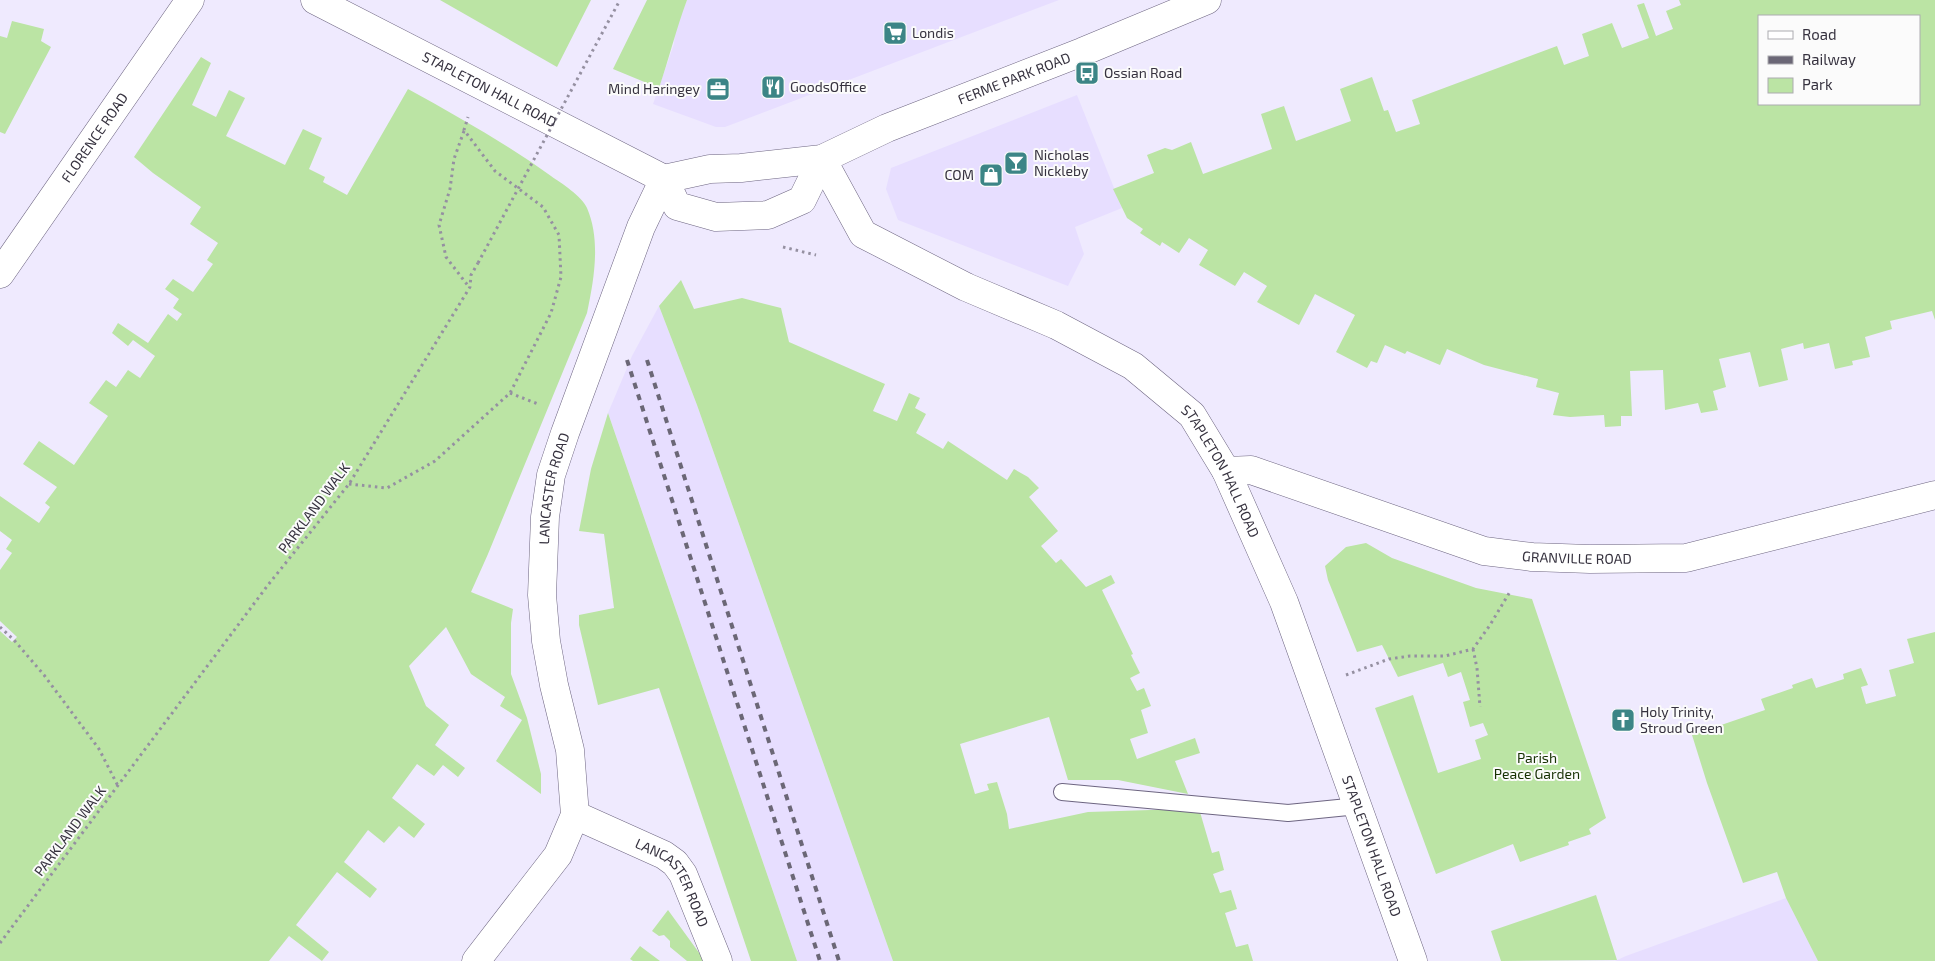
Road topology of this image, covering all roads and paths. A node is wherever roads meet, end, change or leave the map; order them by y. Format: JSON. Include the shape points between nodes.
{"nodes":[{"id":1,"x":190,"y":0,"type":"edge"},
{"id":2,"x":315,"y":0,"type":"edge"},
{"id":3,"x":620,"y":0,"type":"edge"},
{"id":4,"x":1195,"y":2,"type":"edge"},
{"id":5,"x":469,"y":110,"type":"dead end"},
{"id":6,"x":464,"y":130,"type":"junction"},
{"id":7,"x":822,"y":158,"type":"junction"},
{"id":8,"x":664,"y":179,"type":"junction"},
{"id":9,"x":0,"y":274,"type":"edge"},
{"id":10,"x":470,"y":287,"type":"junction"},
{"id":11,"x":510,"y":393,"type":"junction"},
{"id":12,"x":543,"y":407,"type":"dead end"},
{"id":13,"x":1226,"y":471,"type":"junction"},
{"id":14,"x":349,"y":484,"type":"junction"},
{"id":15,"x":1935,"y":495,"type":"edge"},
{"id":16,"x":1532,"y":557,"type":"junction"},
{"id":17,"x":0,"y":627,"type":"edge"},
{"id":18,"x":1473,"y":649,"type":"junction"},
{"id":19,"x":1315,"y":687,"type":"junction"},
{"id":20,"x":1480,"y":707,"type":"dead end"},
{"id":21,"x":118,"y":786,"type":"junction"},
{"id":22,"x":1062,"y":792,"type":"dead end"},
{"id":23,"x":1358,"y":806,"type":"junction"},
{"id":24,"x":575,"y":815,"type":"junction"},
{"id":25,"x":0,"y":943,"type":"edge"},
{"id":26,"x":476,"y":961,"type":"edge"},
{"id":27,"x":718,"y":961,"type":"edge"},
{"id":28,"x":1413,"y":961,"type":"edge"}],
"edges":[{"from":1,"to":9,"type":"street","name":"FLORENCE ROAD"},
{"from":2,"to":8,"type":"street","name":"STAPLETON HALL ROAD"},
{"from":3,"to":10,"type":"path","name":"PARKLAND WALK","bridge":true,"via":[[471,275]]},
{"from":4,"to":7,"type":"street","name":"FERME PARK ROAD","via":[[1082,52],[887,128]]},
{"from":5,"to":6,"type":"path"},
{"from":6,"to":10,"type":"path","via":[[439,225],[446,257]]},
{"from":6,"to":11,"type":"path","via":[[494,171],[543,207],[559,235],[560,277],[551,313]]},
{"from":7,"to":8,"type":"street","via":[[710,169]]},
{"from":7,"to":8,"type":"street","via":[[802,200],[768,215],[716,217],[677,206]]},
{"from":7,"to":13,"type":"street","name":"STAPLETON HALL ROAD","via":[[862,234],[966,287],[1056,325],[1133,366],[1192,415]]},
{"from":8,"to":24,"type":"street","name":"LANCASTER ROAD","via":[[642,227],[565,433],[551,475],[545,517],[542,595],[546,641],[570,750]]},
{"from":10,"to":14,"type":"path","name":"PARKLAND WALK"},
{"from":11,"to":12,"type":"path"},
{"from":11,"to":14,"type":"path","via":[[435,461],[387,488]]},
{"from":13,"to":16,"type":"street","name":"GRANVILLE ROAD","via":[[1251,470],[1484,551]]},
{"from":13,"to":19,"type":"street","name":"STAPLETON HALL ROAD","via":[[1284,602]]},
{"from":14,"to":21,"type":"path","name":"PARKLAND WALK"},
{"from":15,"to":16,"type":"street","name":"GRANVILLE ROAD","via":[[1686,558]]},
{"from":16,"to":18,"type":"path"},
{"from":17,"to":21,"type":"path","via":[[44,676],[98,749]]},
{"from":18,"to":19,"type":"path","via":[[1445,656],[1388,659]]},
{"from":18,"to":20,"type":"path"},
{"from":19,"to":23,"type":"street","name":"STAPLETON HALL ROAD"},
{"from":21,"to":25,"type":"path","name":"PARKLAND WALK"},
{"from":22,"to":23,"type":"lane","via":[[1288,813]]},
{"from":23,"to":28,"type":"street","name":"STAPLETON HALL ROAD"},
{"from":24,"to":26,"type":"street","name":"LANCASTER ROAD","via":[[558,855]]},
{"from":24,"to":27,"type":"street","name":"LANCASTER ROAD","via":[[664,854],[675,863],[683,874]]}]}
